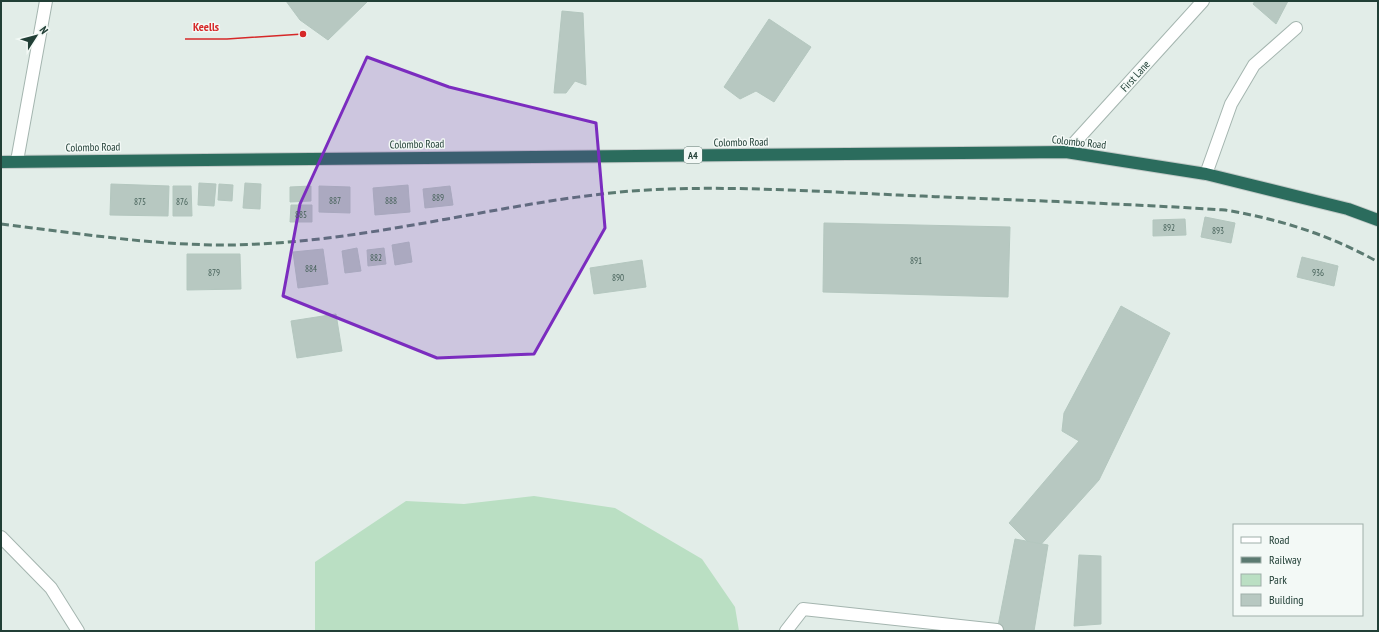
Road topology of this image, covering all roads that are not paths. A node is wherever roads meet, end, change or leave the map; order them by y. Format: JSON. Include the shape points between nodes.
{"nodes":[{"id":1,"x":46,"y":1,"type":"edge"},
{"id":2,"x":1203,"y":1,"type":"edge"},
{"id":3,"x":1296,"y":28,"type":"dead end"},
{"id":4,"x":1066,"y":152,"type":"junction"},
{"id":5,"x":16,"y":161,"type":"junction"},
{"id":6,"x":1,"y":162,"type":"edge"},
{"id":7,"x":1206,"y":174,"type":"junction"},
{"id":8,"x":1378,"y":220,"type":"edge"},
{"id":9,"x":1,"y":537,"type":"edge"},
{"id":10,"x":997,"y":630,"type":"dead end"},
{"id":11,"x":78,"y":631,"type":"edge"},
{"id":12,"x":786,"y":631,"type":"edge"}],
"edges":[{"from":1,"to":5,"type":"street"},
{"from":2,"to":4,"type":"street","name":"First Lane"},
{"from":3,"to":7,"type":"street","via":[[1254,65],[1231,104]]},
{"from":4,"to":5,"type":"highway","name":"Colombo Road","number":"A4"},
{"from":4,"to":7,"type":"highway","name":"Colombo Road","number":"A4"},
{"from":5,"to":6,"type":"highway","name":"Colombo Road","number":"A4"},
{"from":7,"to":8,"type":"highway","name":"Colombo Road","number":"A4","via":[[1348,208]]},
{"from":9,"to":11,"type":"street","via":[[51,588]]},
{"from":10,"to":12,"type":"street","via":[[803,609]]}]}
